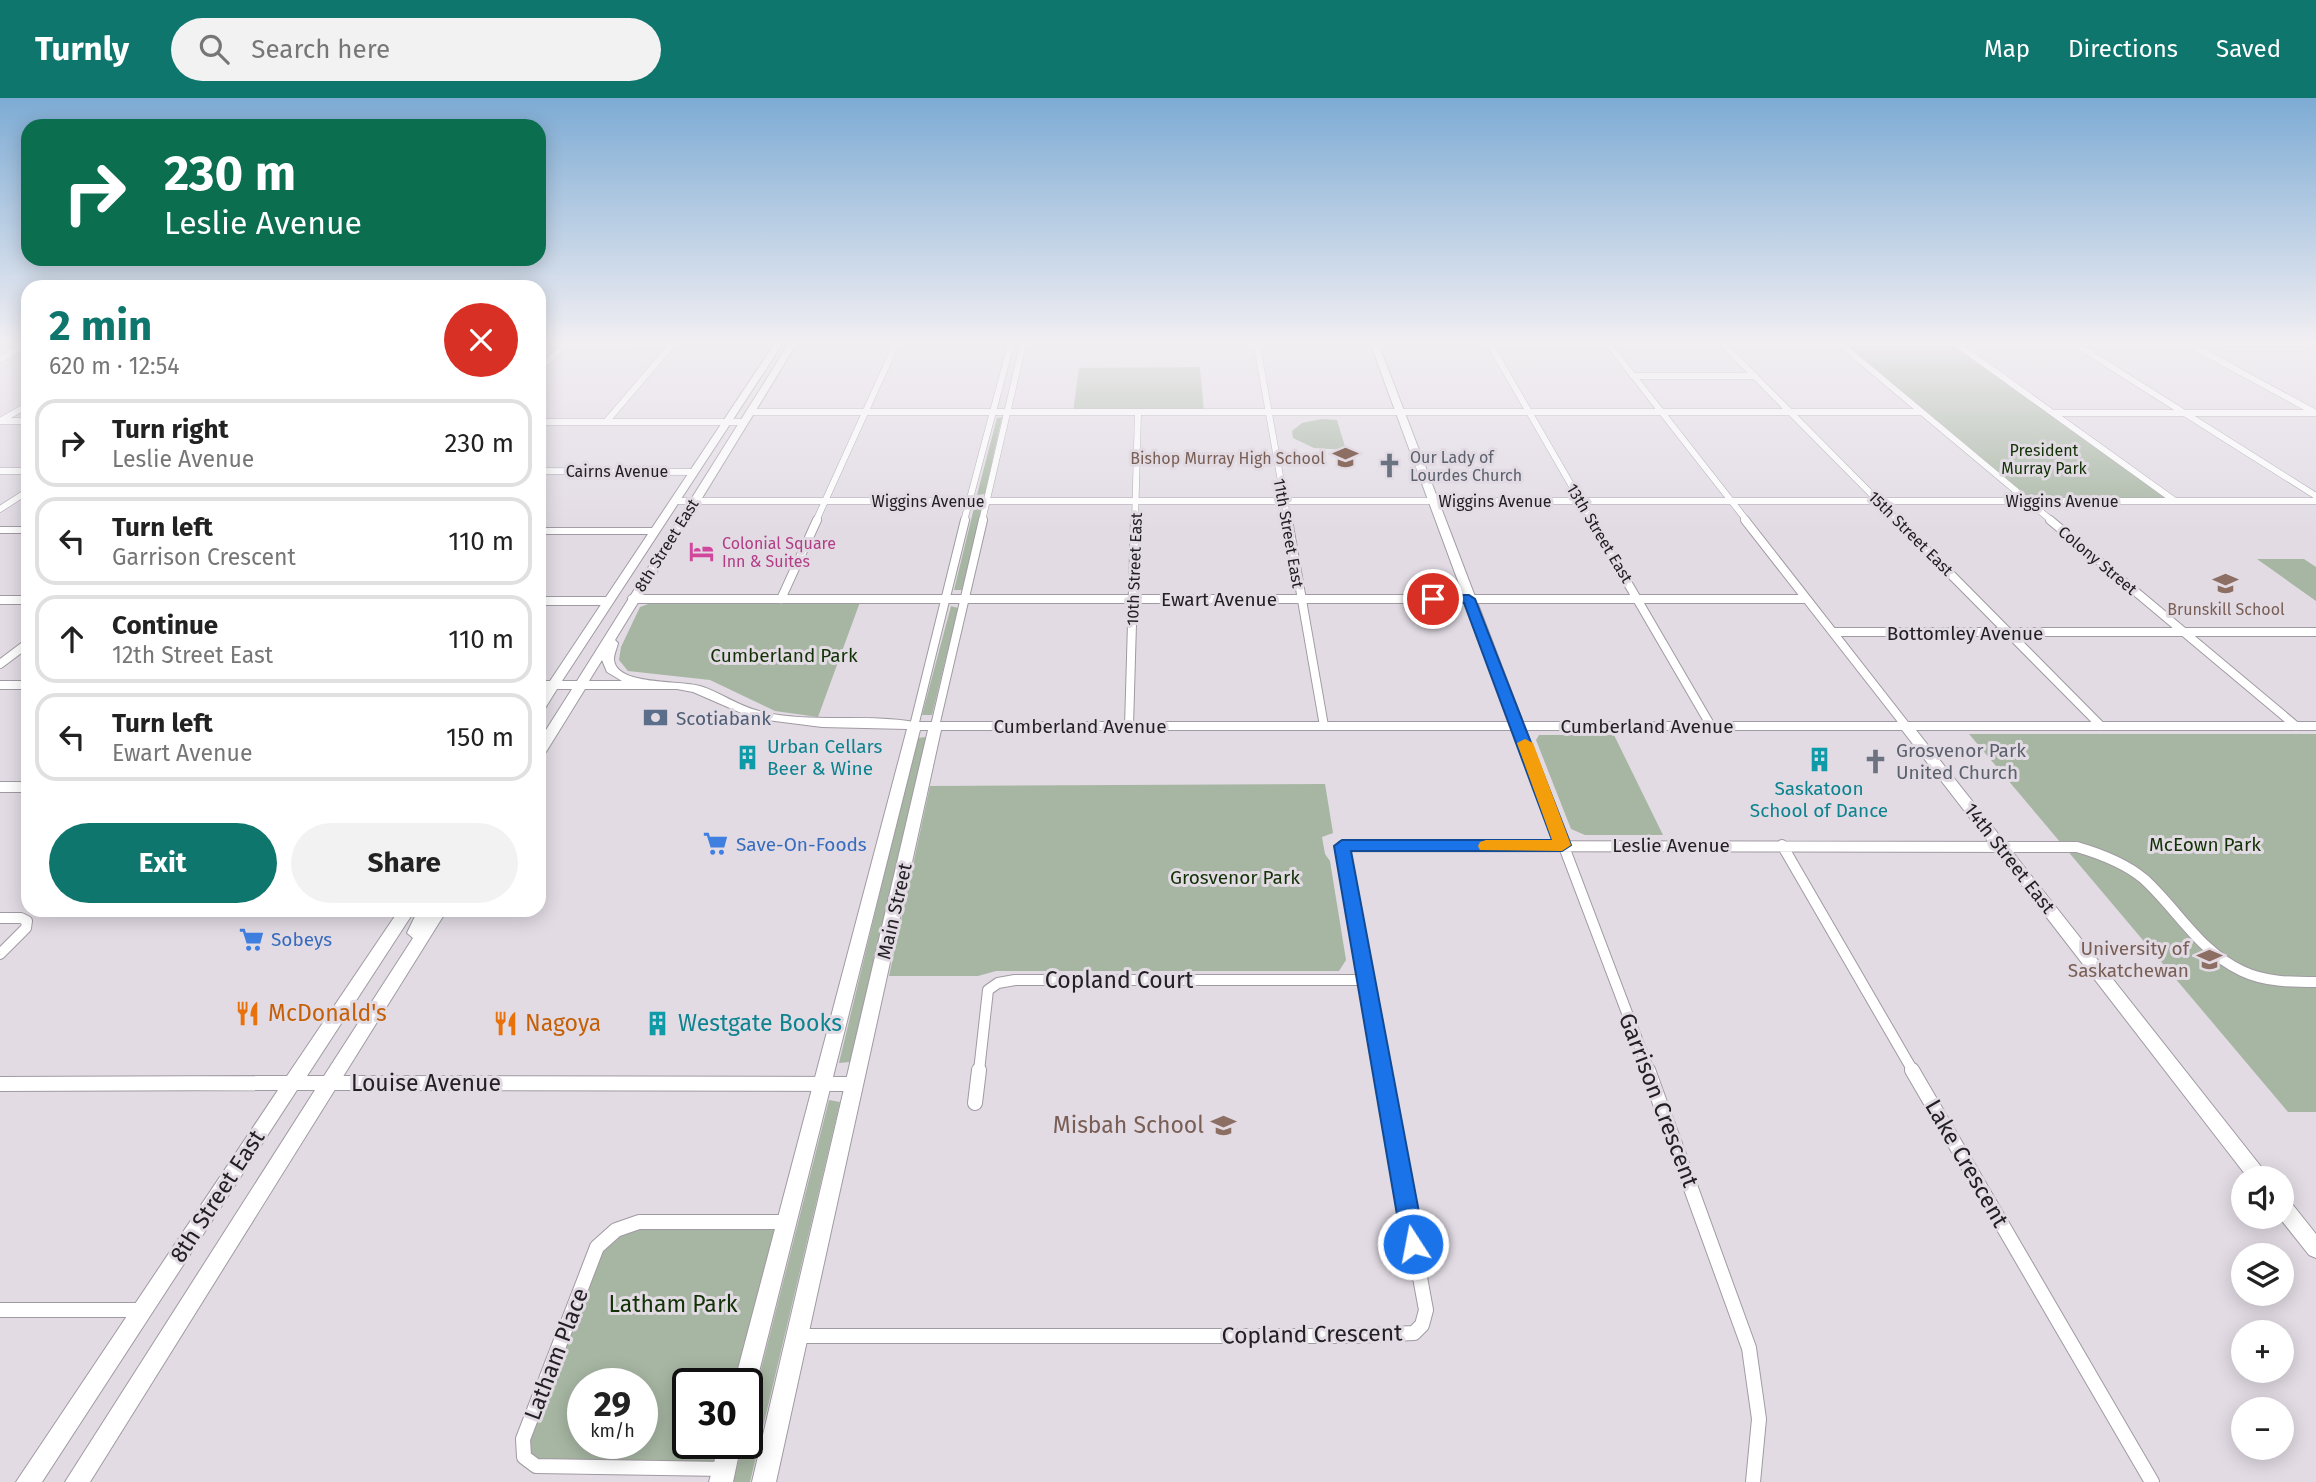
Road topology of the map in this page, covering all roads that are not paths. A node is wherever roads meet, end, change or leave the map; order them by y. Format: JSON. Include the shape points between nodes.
{"nodes":[{"id":1,"x":621,"y":405,"type":"edge"},
{"id":2,"x":739,"y":405,"type":"edge"},
{"id":3,"x":755,"y":405,"type":"edge"},
{"id":4,"x":869,"y":405,"type":"edge"},
{"id":5,"x":996,"y":405,"type":"edge"},
{"id":6,"x":1009,"y":405,"type":"edge"},
{"id":7,"x":1267,"y":405,"type":"edge"},
{"id":8,"x":1396,"y":405,"type":"edge"},
{"id":9,"x":1525,"y":405,"type":"edge"},
{"id":10,"x":1655,"y":405,"type":"edge"},
{"id":11,"x":1784,"y":405,"type":"edge"},
{"id":12,"x":1911,"y":405,"type":"edge"},
{"id":13,"x":2041,"y":405,"type":"edge"},
{"id":14,"x":2171,"y":405,"type":"edge"},
{"id":15,"x":2300,"y":405,"type":"edge"},
{"id":16,"x":21,"y":409,"type":"edge"},
{"id":17,"x":866,"y":412,"type":"junction"},
{"id":18,"x":994,"y":412,"type":"junction"},
{"id":19,"x":1007,"y":412,"type":"junction"},
{"id":20,"x":1139,"y":412,"type":"junction"},
{"id":21,"x":1268,"y":412,"type":"junction"},
{"id":22,"x":1791,"y":412,"type":"junction"},
{"id":23,"x":1920,"y":412,"type":"junction"},
{"id":24,"x":1399,"y":413,"type":"junction"},
{"id":25,"x":1530,"y":413,"type":"junction"},
{"id":26,"x":1661,"y":413,"type":"junction"},
{"id":27,"x":2053,"y":413,"type":"junction"},
{"id":28,"x":2184,"y":413,"type":"junction"},
{"id":29,"x":2316,"y":413,"type":"edge"},
{"id":30,"x":747,"y":417,"type":"junction"},
{"id":31,"x":0,"y":421,"type":"edge"},
{"id":32,"x":21,"y":421,"type":"edge"},
{"id":33,"x":546,"y":422,"type":"edge"},
{"id":34,"x":606,"y":422,"type":"junction"},
{"id":35,"x":727,"y":422,"type":"junction"},
{"id":36,"x":0,"y":471,"type":"edge"},
{"id":37,"x":21,"y":471,"type":"edge"},
{"id":38,"x":546,"y":471,"type":"edge"},
{"id":39,"x":694,"y":472,"type":"junction"},
{"id":40,"x":21,"y":496,"type":"edge"},
{"id":41,"x":2316,"y":496,"type":"edge"},
{"id":42,"x":675,"y":501,"type":"junction"},
{"id":43,"x":693,"y":501,"type":"junction"},
{"id":44,"x":825,"y":501,"type":"junction"},
{"id":45,"x":970,"y":501,"type":"junction"},
{"id":46,"x":988,"y":501,"type":"junction"},
{"id":47,"x":1136,"y":501,"type":"junction"},
{"id":48,"x":1284,"y":501,"type":"junction"},
{"id":49,"x":1432,"y":501,"type":"junction"},
{"id":50,"x":1730,"y":501,"type":"junction"},
{"id":51,"x":1879,"y":501,"type":"junction"},
{"id":52,"x":2028,"y":501,"type":"junction"},
{"id":53,"x":2176,"y":501,"type":"junction"},
{"id":54,"x":2316,"y":501,"type":"edge"},
{"id":55,"x":1581,"y":502,"type":"junction"},
{"id":56,"x":0,"y":509,"type":"edge"},
{"id":57,"x":0,"y":530,"type":"edge"},
{"id":58,"x":21,"y":530,"type":"edge"},
{"id":59,"x":546,"y":531,"type":"edge"},
{"id":60,"x":654,"y":531,"type":"junction"},
{"id":61,"x":781,"y":598,"type":"junction"},
{"id":62,"x":632,"y":599,"type":"junction"},
{"id":63,"x":944,"y":599,"type":"junction"},
{"id":64,"x":965,"y":599,"type":"junction"},
{"id":65,"x":1133,"y":599,"type":"junction"},
{"id":66,"x":1301,"y":599,"type":"junction"},
{"id":67,"x":1469,"y":599,"type":"junction"},
{"id":68,"x":1639,"y":599,"type":"junction"},
{"id":69,"x":1807,"y":599,"type":"junction"},
{"id":70,"x":0,"y":600,"type":"edge"},
{"id":71,"x":21,"y":600,"type":"edge"},
{"id":72,"x":546,"y":601,"type":"edge"},
{"id":73,"x":609,"y":601,"type":"junction"},
{"id":74,"x":1833,"y":632,"type":"junction"},
{"id":75,"x":2184,"y":632,"type":"junction"},
{"id":76,"x":2316,"y":632,"type":"edge"},
{"id":77,"x":2010,"y":633,"type":"junction"},
{"id":78,"x":614,"y":635,"type":"junction"},
{"id":79,"x":21,"y":648,"type":"edge"},
{"id":80,"x":0,"y":664,"type":"edge"},
{"id":81,"x":0,"y":685,"type":"edge"},
{"id":82,"x":21,"y":685,"type":"edge"},
{"id":83,"x":546,"y":685,"type":"edge"},
{"id":84,"x":583,"y":685,"type":"junction"},
{"id":85,"x":650,"y":685,"type":"junction"},
{"id":86,"x":914,"y":726,"type":"junction"},
{"id":87,"x":935,"y":726,"type":"junction"},
{"id":88,"x":1129,"y":726,"type":"junction"},
{"id":89,"x":1324,"y":726,"type":"junction"},
{"id":90,"x":1518,"y":726,"type":"junction"},
{"id":91,"x":1712,"y":726,"type":"junction"},
{"id":92,"x":1906,"y":726,"type":"junction"},
{"id":93,"x":2101,"y":726,"type":"junction"},
{"id":94,"x":2296,"y":726,"type":"junction"},
{"id":95,"x":2316,"y":726,"type":"edge"},
{"id":96,"x":546,"y":741,"type":"edge"},
{"id":97,"x":0,"y":787,"type":"edge"},
{"id":98,"x":21,"y":787,"type":"edge"},
{"id":99,"x":1562,"y":845,"type":"junction"},
{"id":100,"x":1782,"y":845,"type":"junction"},
{"id":101,"x":2000,"y":845,"type":"junction"},
{"id":102,"x":1342,"y":846,"type":"joint"},
{"id":103,"x":402,"y":917,"type":"edge"},
{"id":104,"x":422,"y":917,"type":"edge"},
{"id":105,"x":435,"y":917,"type":"edge"},
{"id":106,"x":0,"y":918,"type":"edge"},
{"id":107,"x":0,"y":954,"type":"edge"},
{"id":108,"x":395,"y":979,"type":"junction"},
{"id":109,"x":1367,"y":980,"type":"junction"},
{"id":110,"x":2316,"y":982,"type":"edge"},
{"id":111,"x":292,"y":1083,"type":"junction"},
{"id":112,"x":329,"y":1083,"type":"junction"},
{"id":113,"x":0,"y":1084,"type":"edge"},
{"id":114,"x":823,"y":1084,"type":"junction"},
{"id":115,"x":852,"y":1084,"type":"junction"},
{"id":116,"x":975,"y":1104,"type":"dead end"},
{"id":117,"x":2251,"y":1166,"type":"edge"},
{"id":118,"x":2294,"y":1221,"type":"edge"},
{"id":119,"x":785,"y":1222,"type":"junction"},
{"id":120,"x":2316,"y":1249,"type":"edge"},
{"id":121,"x":0,"y":1310,"type":"edge"},
{"id":122,"x":142,"y":1310,"type":"junction"},
{"id":123,"x":796,"y":1336,"type":"junction"},
{"id":124,"x":749,"y":1368,"type":"edge"},
{"id":125,"x":726,"y":1459,"type":"edge"},
{"id":126,"x":722,"y":1476,"type":"edge"},
{"id":127,"x":28,"y":1482,"type":"edge"},
{"id":128,"x":77,"y":1482,"type":"edge"},
{"id":129,"x":764,"y":1482,"type":"edge"},
{"id":130,"x":1754,"y":1482,"type":"edge"},
{"id":131,"x":2152,"y":1482,"type":"edge"}],
"edges":[{"from":1,"to":34,"type":"street"},
{"from":2,"to":35,"type":"main road","name":"8th Street East"},
{"from":3,"to":30,"type":"main road","name":"8th Street East"},
{"from":4,"to":17,"type":"street"},
{"from":5,"to":18,"type":"street","name":"Main Street"},
{"from":6,"to":19,"type":"street","name":"Main Street"},
{"from":7,"to":21,"type":"street","name":"11th Street East"},
{"from":8,"to":24,"type":"main road"},
{"from":9,"to":25,"type":"street","name":"13th Street East"},
{"from":10,"to":26,"type":"street","name":"14th Street East"},
{"from":11,"to":22,"type":"street","name":"15th Street East"},
{"from":12,"to":23,"type":"street","name":"Colony Street"},
{"from":13,"to":27,"type":"street"},
{"from":14,"to":28,"type":"street"},
{"from":15,"to":29,"type":"street"},
{"from":16,"to":31,"type":"street"},
{"from":17,"to":18,"type":"street"},
{"from":17,"to":30,"type":"street"},
{"from":17,"to":44,"type":"street"},
{"from":18,"to":19,"type":"street"},
{"from":18,"to":45,"type":"street","name":"Main Street"},
{"from":19,"to":20,"type":"street"},
{"from":19,"to":46,"type":"street","name":"Main Street"},
{"from":20,"to":21,"type":"street"},
{"from":20,"to":47,"type":"street","name":"10th Street East"},
{"from":21,"to":24,"type":"street"},
{"from":21,"to":48,"type":"street","name":"11th Street East"},
{"from":22,"to":23,"type":"street"},
{"from":22,"to":26,"type":"street"},
{"from":22,"to":51,"type":"street","name":"15th Street East"},
{"from":23,"to":52,"type":"street","name":"Colony Street"},
{"from":24,"to":25,"type":"street"},
{"from":24,"to":49,"type":"main road"},
{"from":25,"to":26,"type":"street"},
{"from":25,"to":55,"type":"street","name":"13th Street East"},
{"from":26,"to":50,"type":"street","name":"14th Street East"},
{"from":27,"to":28,"type":"street"},
{"from":27,"to":53,"type":"street"},
{"from":28,"to":29,"type":"street"},
{"from":28,"to":41,"type":"street"},
{"from":30,"to":35,"type":"street"},
{"from":30,"to":43,"type":"main road","name":"8th Street East"},
{"from":31,"to":32,"type":"street"},
{"from":33,"to":34,"type":"street"},
{"from":34,"to":35,"type":"street"},
{"from":35,"to":39,"type":"main road","name":"8th Street East"},
{"from":36,"to":37,"type":"street"},
{"from":38,"to":39,"type":"street","name":"Cairns Avenue"},
{"from":39,"to":42,"type":"main road","name":"8th Street East"},
{"from":40,"to":56,"type":"street"},
{"from":42,"to":43,"type":"street","name":"Wiggins Avenue"},
{"from":42,"to":60,"type":"main road","name":"8th Street East"},
{"from":43,"to":44,"type":"street","name":"Wiggins Avenue"},
{"from":43,"to":62,"type":"main road","name":"8th Street East"},
{"from":44,"to":45,"type":"street","name":"Wiggins Avenue"},
{"from":44,"to":61,"type":"street"},
{"from":45,"to":46,"type":"street","name":"Wiggins Avenue"},
{"from":45,"to":63,"type":"street","name":"Main Street"},
{"from":46,"to":47,"type":"street","name":"Wiggins Avenue"},
{"from":46,"to":64,"type":"street","name":"Main Street"},
{"from":47,"to":48,"type":"street","name":"Wiggins Avenue"},
{"from":47,"to":65,"type":"street","name":"10th Street East"},
{"from":48,"to":49,"type":"street","name":"Wiggins Avenue"},
{"from":48,"to":66,"type":"street","name":"11th Street East"},
{"from":49,"to":55,"type":"street","name":"Wiggins Avenue"},
{"from":49,"to":67,"type":"main road"},
{"from":50,"to":51,"type":"street","name":"Wiggins Avenue"},
{"from":50,"to":55,"type":"street","name":"Wiggins Avenue"},
{"from":50,"to":69,"type":"street","name":"14th Street East"},
{"from":51,"to":52,"type":"street","name":"Wiggins Avenue"},
{"from":51,"to":77,"type":"street","name":"15th Street East"},
{"from":52,"to":53,"type":"street","name":"Wiggins Avenue"},
{"from":52,"to":75,"type":"street","name":"Colony Street"},
{"from":53,"to":54,"type":"street","name":"Wiggins Avenue"},
{"from":55,"to":68,"type":"street","name":"13th Street East"},
{"from":57,"to":58,"type":"main road"},
{"from":59,"to":60,"type":"main road"},
{"from":60,"to":73,"type":"main road","name":"8th Street East"},
{"from":61,"to":62,"type":"street","name":"Ewart Avenue"},
{"from":61,"to":63,"type":"street","name":"Ewart Avenue"},
{"from":62,"to":78,"type":"main road","name":"8th Street East"},
{"from":63,"to":64,"type":"street","name":"Ewart Avenue"},
{"from":63,"to":86,"type":"street","name":"Main Street"},
{"from":64,"to":65,"type":"street","name":"Ewart Avenue"},
{"from":64,"to":87,"type":"street","name":"Main Street"},
{"from":65,"to":66,"type":"street","name":"Ewart Avenue"},
{"from":65,"to":88,"type":"street","name":"10th Street East"},
{"from":66,"to":67,"type":"street","name":"Ewart Avenue"},
{"from":66,"to":89,"type":"street","name":"11th Street East"},
{"from":67,"to":68,"type":"street","name":"Ewart Avenue"},
{"from":67,"to":90,"type":"main road"},
{"from":68,"to":69,"type":"street","name":"Ewart Avenue"},
{"from":68,"to":91,"type":"street","name":"13th Street East"},
{"from":69,"to":74,"type":"street","name":"14th Street East"},
{"from":70,"to":71,"type":"street"},
{"from":72,"to":73,"type":"street"},
{"from":73,"to":83,"type":"main road","name":"8th Street East"},
{"from":74,"to":77,"type":"street","name":"Bottomley Avenue"},
{"from":74,"to":92,"type":"street","name":"14th Street East"},
{"from":75,"to":76,"type":"street","name":"Bottomley Avenue"},
{"from":75,"to":77,"type":"street","name":"Bottomley Avenue"},
{"from":75,"to":94,"type":"street","name":"Colony Street"},
{"from":77,"to":93,"type":"street","name":"15th Street East"},
{"from":78,"to":84,"type":"main road","name":"8th Street East"},
{"from":78,"to":85,"type":"main road","via":[[608,657],[611,669]]},
{"from":79,"to":80,"type":"street"},
{"from":81,"to":82,"type":"main road"},
{"from":83,"to":84,"type":"main road"},
{"from":84,"to":85,"type":"main road"},
{"from":84,"to":96,"type":"main road","name":"8th Street East"},
{"from":85,"to":86,"type":"main road","name":"Cumberland Avenue","via":[[697,689],[797,728],[902,730]]},
{"from":86,"to":87,"type":"main road","name":"Cumberland Avenue"},
{"from":86,"to":114,"type":"main road","name":"Main Street"},
{"from":87,"to":88,"type":"main road","name":"Cumberland Avenue"},
{"from":87,"to":115,"type":"main road","name":"Main Street"},
{"from":88,"to":89,"type":"main road","name":"Cumberland Avenue"},
{"from":89,"to":90,"type":"main road","name":"Cumberland Avenue"},
{"from":90,"to":91,"type":"main road","name":"Cumberland Avenue"},
{"from":90,"to":99,"type":"street","name":"Garrison Crescent"},
{"from":91,"to":92,"type":"main road","name":"Cumberland Avenue"},
{"from":92,"to":93,"type":"main road","name":"Cumberland Avenue"},
{"from":92,"to":101,"type":"main road","name":"14th Street East"},
{"from":93,"to":94,"type":"main road","name":"Cumberland Avenue"},
{"from":94,"to":95,"type":"main road","name":"Cumberland Avenue"},
{"from":97,"to":98,"type":"street"},
{"from":99,"to":100,"type":"street","name":"Leslie Avenue"},
{"from":99,"to":102,"type":"street","name":"Leslie Avenue"},
{"from":99,"to":130,"type":"street","name":"Garrison Crescent","via":[[1749,1348],[1759,1419]]},
{"from":100,"to":101,"type":"street","name":"Leslie Avenue"},
{"from":100,"to":131,"type":"street","name":"Lake Crescent"},
{"from":101,"to":110,"type":"street","name":"Leslie Avenue","via":[[2067,846],[2106,856],[2145,881],[2219,959],[2266,979]]},
{"from":101,"to":117,"type":"main road","name":"14th Street East"},
{"from":102,"to":109,"type":"street","name":"Copland Crescent"},
{"from":103,"to":111,"type":"main road","name":"8th Street East"},
{"from":104,"to":108,"type":"main road","via":[[401,956]]},
{"from":105,"to":108,"type":"main road","name":"8th Street East"},
{"from":106,"to":107,"type":"street","via":[[27,922]]},
{"from":108,"to":112,"type":"main road","name":"8th Street East"},
{"from":109,"to":116,"type":"street","name":"Copland Court","via":[[998,983],[988,990]]},
{"from":109,"to":123,"type":"street","name":"Copland Crescent","via":[[1426,1310],[1414,1333]]},
{"from":111,"to":112,"type":"main road","name":"Louise Avenue"},
{"from":111,"to":113,"type":"main road","name":"Louise Avenue"},
{"from":111,"to":122,"type":"main road","name":"8th Street East"},
{"from":112,"to":114,"type":"street","name":"Louise Avenue"},
{"from":112,"to":128,"type":"main road","name":"8th Street East"},
{"from":114,"to":115,"type":"street","name":"Louise Avenue"},
{"from":114,"to":119,"type":"main road","name":"Main Street"},
{"from":115,"to":123,"type":"main road","name":"Main Street"},
{"from":118,"to":120,"type":"main road"},
{"from":119,"to":124,"type":"main road","name":"Main Street"},
{"from":119,"to":126,"type":"street","name":"Latham Place","via":[[639,1222],[610,1232],[597,1247],[523,1439],[524,1457],[537,1466]]},
{"from":121,"to":122,"type":"street"},
{"from":122,"to":127,"type":"main road","name":"8th Street East"},
{"from":123,"to":129,"type":"main road","name":"Main Street"},
{"from":125,"to":126,"type":"main road"}]}
